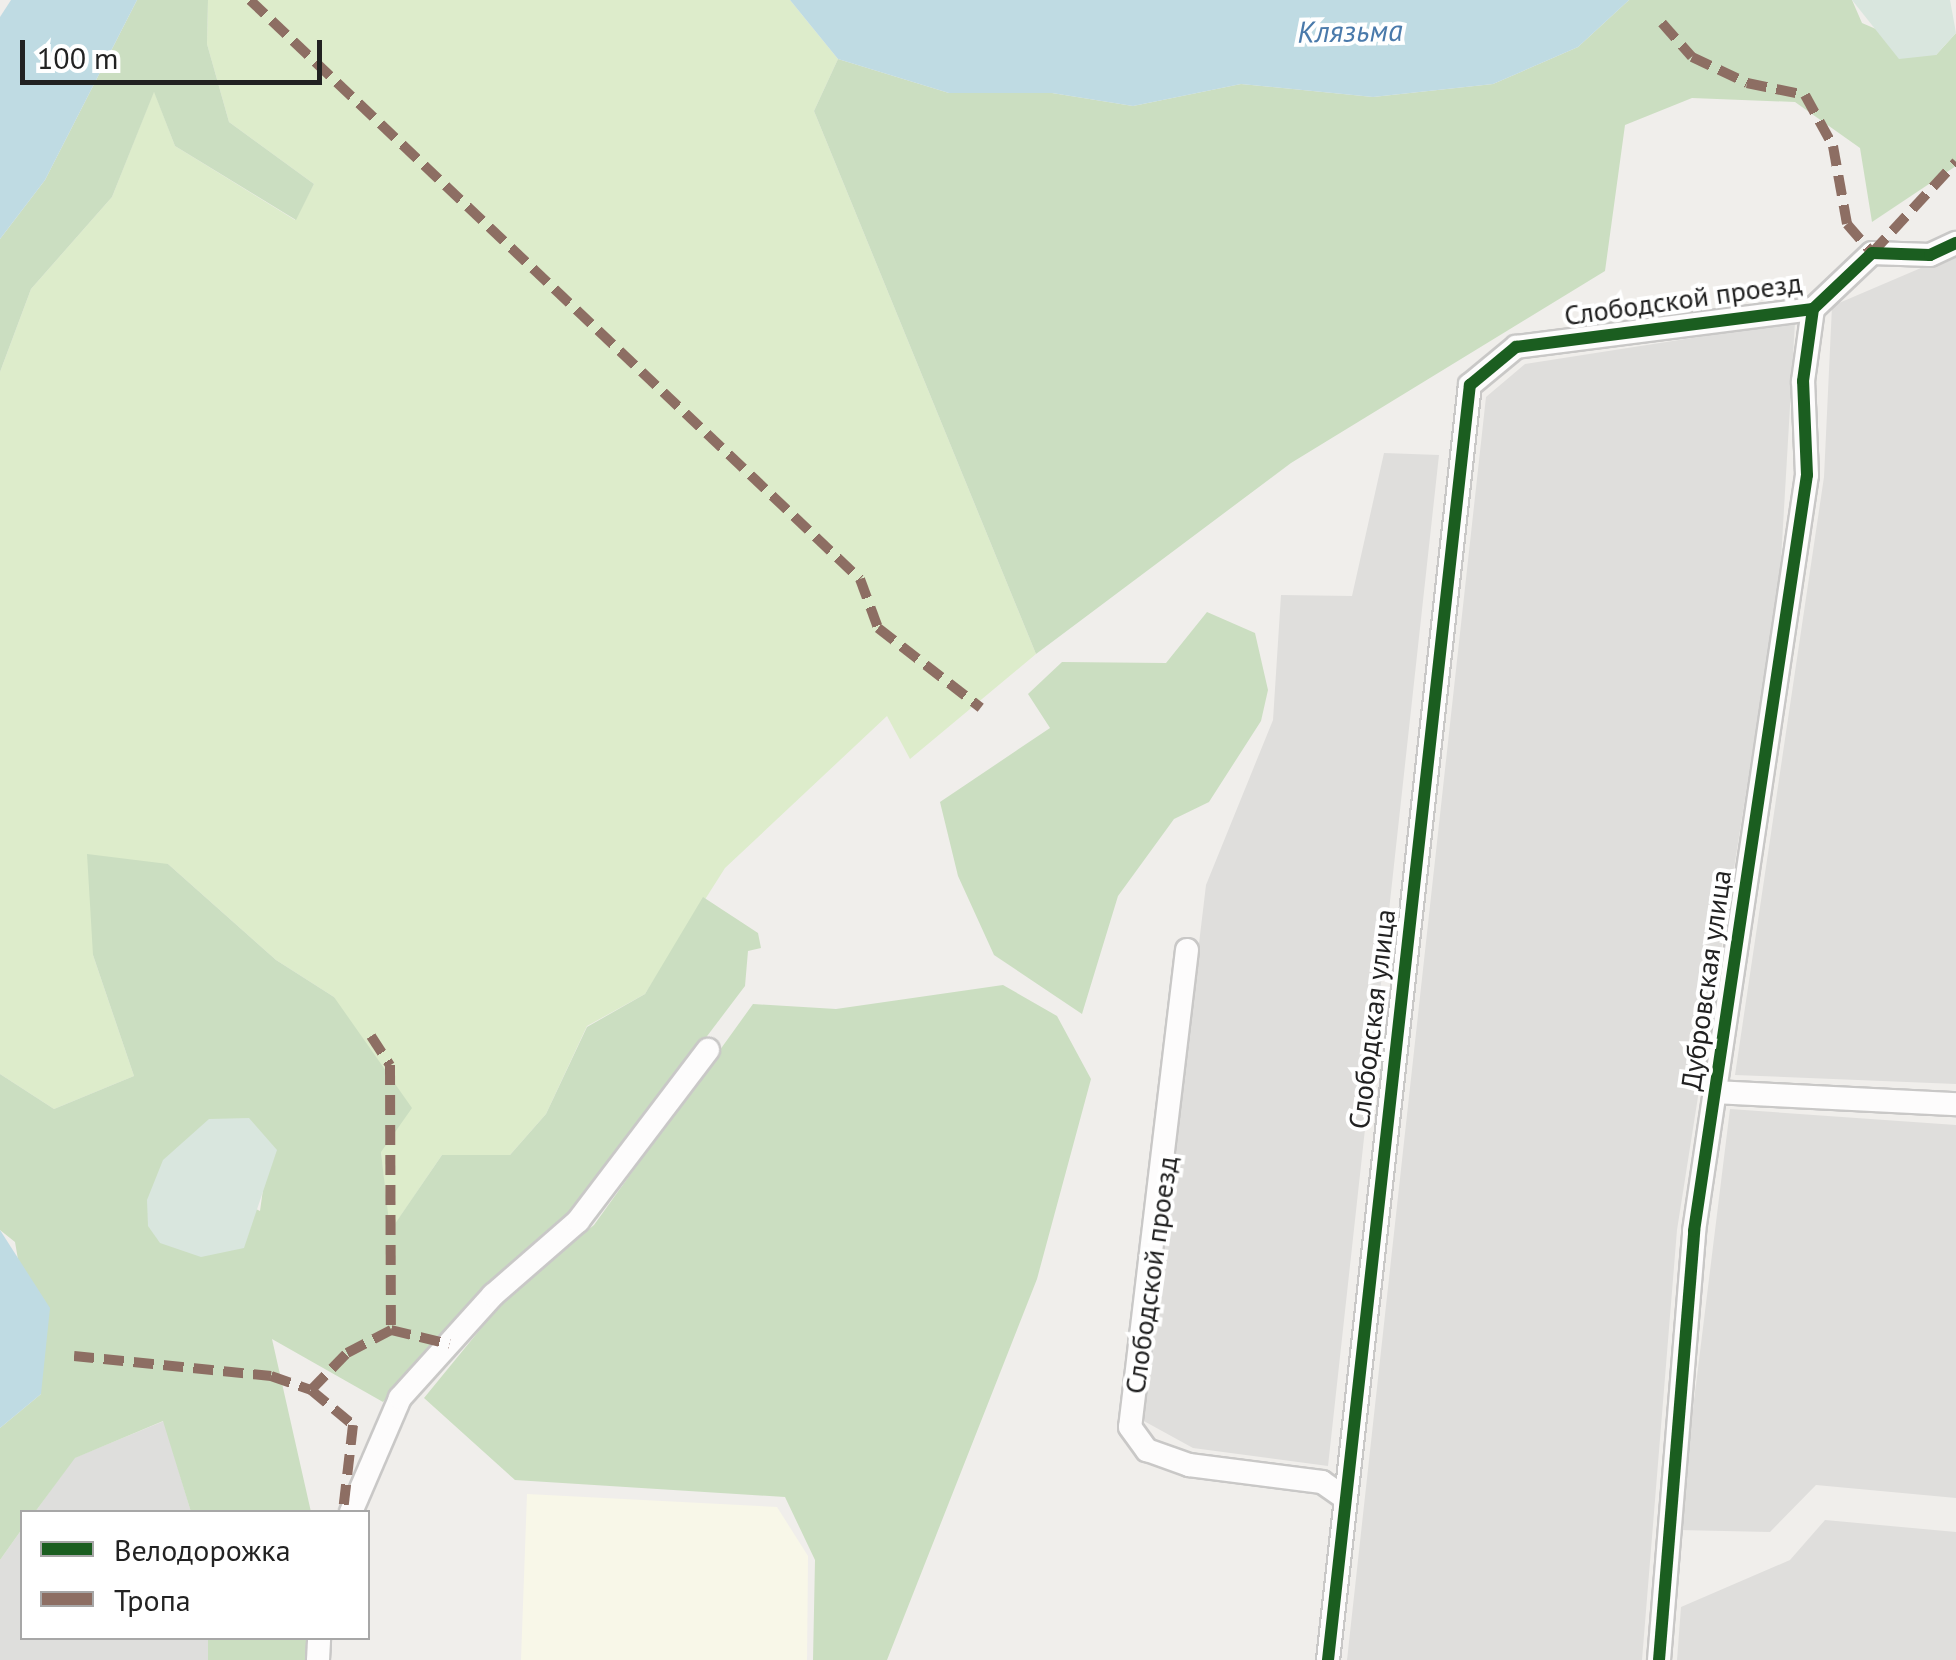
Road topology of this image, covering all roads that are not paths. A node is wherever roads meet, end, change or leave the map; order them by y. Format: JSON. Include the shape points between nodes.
{"nodes":[{"id":1,"x":1956,"y":243,"type":"edge"},
{"id":2,"x":1814,"y":309,"type":"junction"},
{"id":3,"x":1470,"y":384,"type":"joint"},
{"id":4,"x":1186,"y":950,"type":"dead end"},
{"id":5,"x":708,"y":1050,"type":"dead end"},
{"id":6,"x":1715,"y":1092,"type":"junction"},
{"id":7,"x":1956,"y":1104,"type":"edge"},
{"id":8,"x":1342,"y":1496,"type":"junction"},
{"id":9,"x":352,"y":1510,"type":"edge"},
{"id":10,"x":1328,"y":1660,"type":"edge"},
{"id":11,"x":1659,"y":1660,"type":"edge"}],
"edges":[{"from":1,"to":2,"type":"street","name":"Слободской проезд","via":[[1930,255],[1872,253]]},
{"from":2,"to":3,"type":"street","name":"Слободской проезд","via":[[1516,348]]},
{"from":2,"to":6,"type":"street","name":"Дубровская улица","via":[[1803,381],[1807,475]]},
{"from":3,"to":8,"type":"street","name":"Слободская улица"},
{"from":4,"to":8,"type":"street","name":"Слободской проезд","via":[[1130,1427],[1147,1450],[1188,1465],[1322,1482]]},
{"from":5,"to":9,"type":"street","via":[[578,1221],[493,1295],[400,1398]]},
{"from":6,"to":7,"type":"street"},
{"from":6,"to":11,"type":"street","name":"Дубровская улица","via":[[1694,1231]]},
{"from":8,"to":10,"type":"street","name":"Слободская улица"}]}
